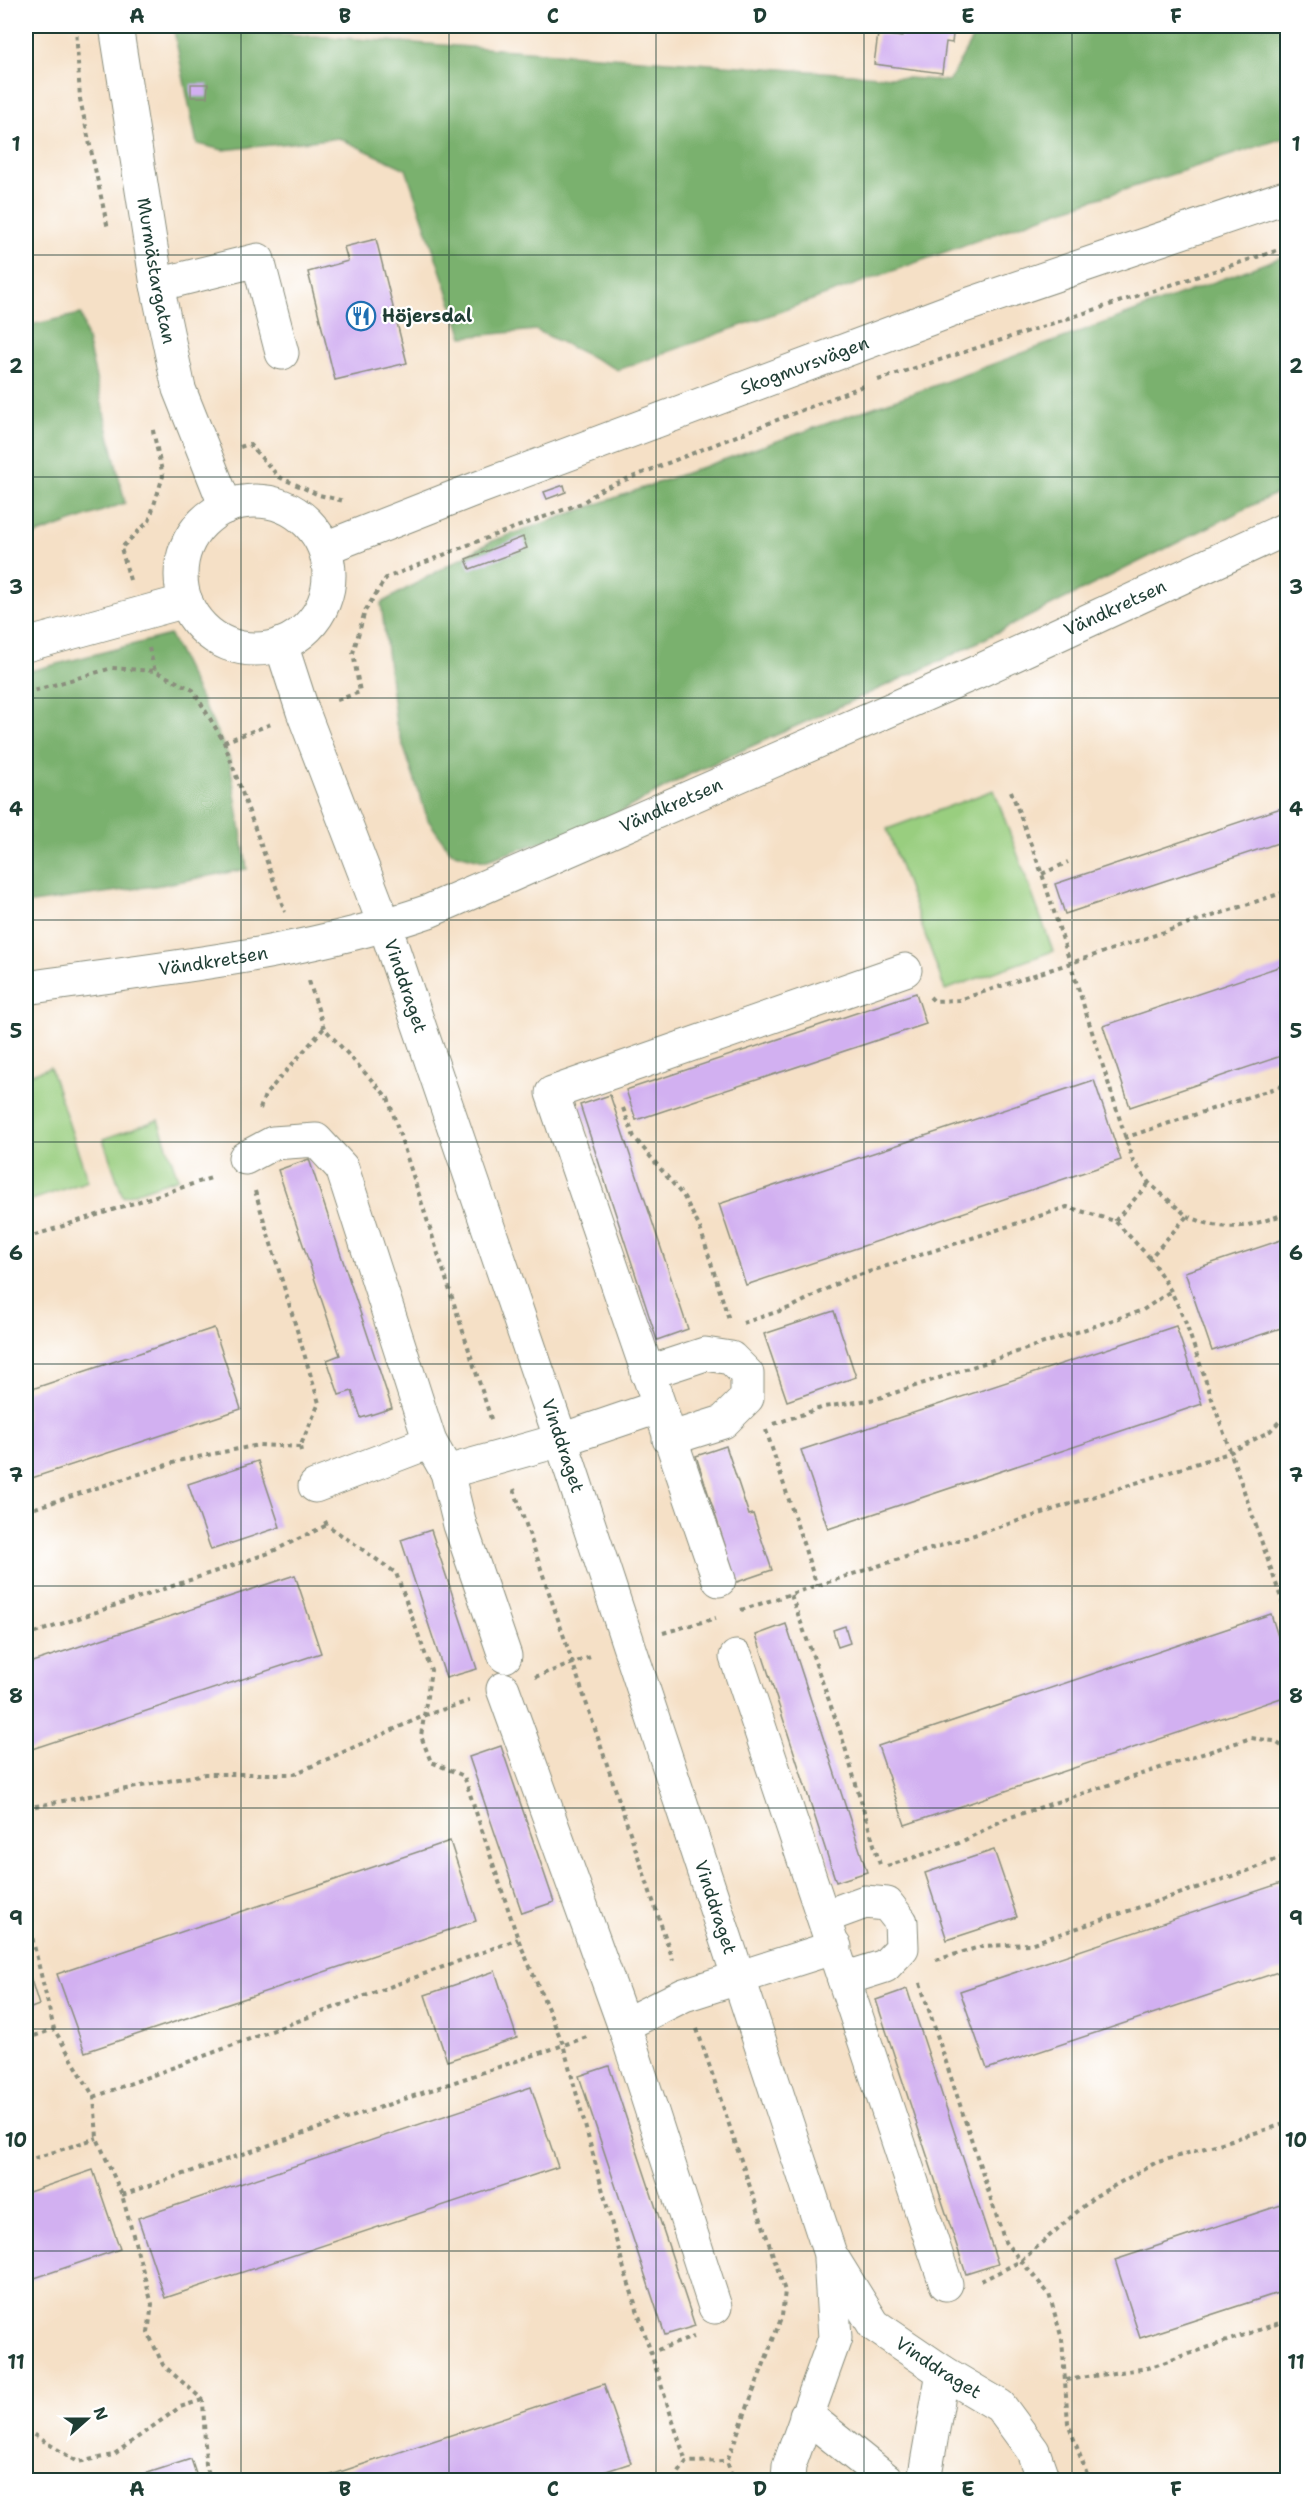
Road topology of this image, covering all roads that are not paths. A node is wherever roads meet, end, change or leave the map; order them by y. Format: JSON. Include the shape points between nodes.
{"nodes":[{"id":1,"x":116,"y":26,"type":"edge"},
{"id":2,"x":1287,"y":196,"type":"edge"},
{"id":3,"x":157,"y":285,"type":"junction"},
{"id":4,"x":282,"y":353,"type":"dead end"},
{"id":5,"x":226,"y":507,"type":"junction"},
{"id":6,"x":1287,"y":528,"type":"edge"},
{"id":7,"x":325,"y":548,"type":"junction"},
{"id":8,"x":186,"y":601,"type":"junction"},
{"id":9,"x":281,"y":644,"type":"junction"},
{"id":10,"x":26,"y":645,"type":"edge"},
{"id":11,"x":385,"y":926,"type":"junction"},
{"id":12,"x":905,"y":970,"type":"road end"},
{"id":13,"x":26,"y":988,"type":"edge"},
{"id":14,"x":245,"y":1158,"type":"road end"},
{"id":15,"x":647,"y":1373,"type":"junction"},
{"id":16,"x":658,"y":1407,"type":"junction"},
{"id":17,"x":669,"y":1439,"type":"junction"},
{"id":18,"x":561,"y":1440,"type":"junction"},
{"id":19,"x":430,"y":1442,"type":"junction"},
{"id":20,"x":447,"y":1472,"type":"junction"},
{"id":21,"x":315,"y":1486,"type":"road end"},
{"id":22,"x":719,"y":1580,"type":"dead end"},
{"id":23,"x":505,"y":1656,"type":"dead end"},
{"id":24,"x":736,"y":1657,"type":"dead end"},
{"id":25,"x":503,"y":1689,"type":"road end"},
{"id":26,"x":824,"y":1917,"type":"junction"},
{"id":27,"x":835,"y":1947,"type":"junction"},
{"id":28,"x":738,"y":1977,"type":"junction"},
{"id":29,"x":844,"y":1979,"type":"junction"},
{"id":30,"x":624,"y":2025,"type":"junction"},
{"id":31,"x":830,"y":2254,"type":"junction"},
{"id":32,"x":946,"y":2284,"type":"dead end"},
{"id":33,"x":715,"y":2307,"type":"road end"},
{"id":34,"x":943,"y":2372,"type":"junction"},
{"id":35,"x":806,"y":2415,"type":"junction"},
{"id":36,"x":788,"y":2481,"type":"edge"},
{"id":37,"x":887,"y":2481,"type":"edge"},
{"id":38,"x":924,"y":2481,"type":"edge"},
{"id":39,"x":1042,"y":2481,"type":"edge"}],
"edges":[{"from":1,"to":3,"type":"street","name":"Murmästargatan"},
{"from":2,"to":7,"type":"street","name":"Skogmursvägen","via":[[958,308]]},
{"from":3,"to":4,"type":"street","via":[[258,260]]},
{"from":3,"to":5,"type":"street","name":"Murmästargatan","via":[[179,389]]},
{"from":5,"to":7,"type":"street","via":[[251,501],[274,503],[296,513],[313,528]]},
{"from":5,"to":8,"type":"street","via":[[208,517],[193,534],[184,555],[181,578]]},
{"from":6,"to":11,"type":"street","name":"Vändkretsen","via":[[968,676],[429,911]]},
{"from":7,"to":9,"type":"street","via":[[327,594],[317,616],[302,633]]},
{"from":8,"to":9,"type":"street","via":[[197,621],[214,637],[236,646],[259,649]]},
{"from":8,"to":10,"type":"street"},
{"from":9,"to":11,"type":"street","name":"Vinddraget"},
{"from":11,"to":13,"type":"street","name":"Vändkretsen","via":[[298,948]]},
{"from":11,"to":18,"type":"street","name":"Vinddraget"},
{"from":12,"to":15,"type":"street","via":[[552,1093]]},
{"from":14,"to":19,"type":"street","via":[[273,1143],[316,1140],[342,1168]]},
{"from":15,"to":16,"type":"street"},
{"from":15,"to":17,"type":"street","via":[[705,1354],[731,1358],[747,1374],[747,1398],[723,1422]]},
{"from":16,"to":17,"type":"street"},
{"from":16,"to":18,"type":"street"},
{"from":17,"to":22,"type":"street"},
{"from":18,"to":20,"type":"street"},
{"from":18,"to":28,"type":"street","name":"Vinddraget"},
{"from":19,"to":20,"type":"street"},
{"from":19,"to":21,"type":"street"},
{"from":20,"to":23,"type":"street","via":[[460,1525]]},
{"from":24,"to":26,"type":"street"},
{"from":25,"to":30,"type":"street"},
{"from":26,"to":27,"type":"street"},
{"from":26,"to":29,"type":"street","via":[[865,1902],[887,1904],[901,1923],[902,1948],[885,1966]]},
{"from":27,"to":28,"type":"street"},
{"from":27,"to":29,"type":"street"},
{"from":28,"to":30,"type":"street","via":[[684,1995]]},
{"from":28,"to":31,"type":"street","name":"Vinddraget"},
{"from":29,"to":32,"type":"street"},
{"from":30,"to":33,"type":"street"},
{"from":31,"to":34,"type":"street","name":"Vinddraget","via":[[874,2325]]},
{"from":31,"to":35,"type":"street","name":"Vinddraget","via":[[836,2338]]},
{"from":34,"to":38,"type":"street"},
{"from":34,"to":39,"type":"street","name":"Vinddraget","via":[[1000,2406],[1033,2451]]},
{"from":35,"to":36,"type":"street","name":"Vinddraget"},
{"from":35,"to":37,"type":"street"}]}
